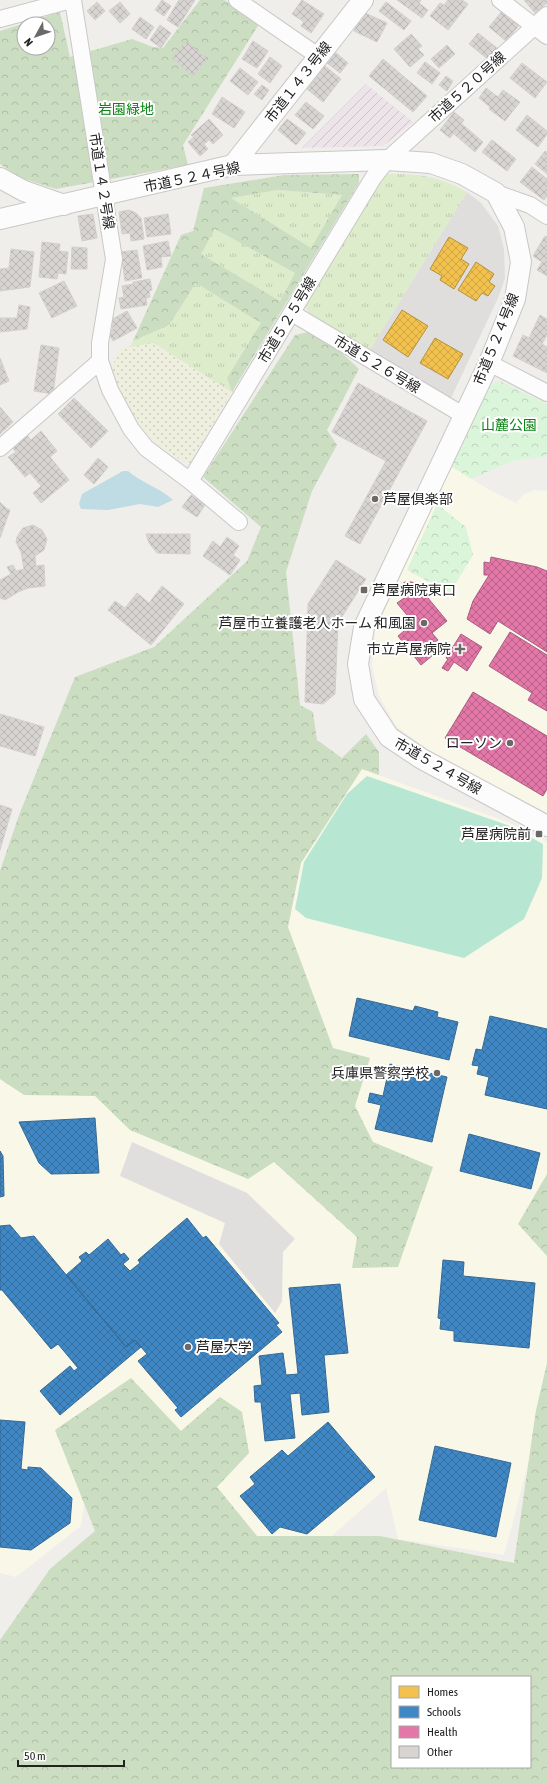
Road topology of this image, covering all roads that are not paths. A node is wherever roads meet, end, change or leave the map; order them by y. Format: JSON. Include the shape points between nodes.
{"nodes":[{"id":1,"x":72,"y":0,"type":"edge"},
{"id":2,"x":237,"y":0,"type":"edge"},
{"id":3,"x":363,"y":0,"type":"edge"},
{"id":4,"x":500,"y":0,"type":"edge"},
{"id":5,"x":547,"y":15,"type":"edge"},
{"id":6,"x":0,"y":19,"type":"edge"},
{"id":7,"x":534,"y":26,"type":"junction"},
{"id":8,"x":547,"y":36,"type":"edge"},
{"id":9,"x":318,"y":56,"type":"junction"},
{"id":10,"x":387,"y":160,"type":"junction"},
{"id":11,"x":233,"y":165,"type":"junction"},
{"id":12,"x":0,"y":178,"type":"edge"},
{"id":13,"x":496,"y":193,"type":"junction"},
{"id":14,"x":105,"y":196,"type":"junction"},
{"id":15,"x":64,"y":205,"type":"junction"},
{"id":16,"x":21,"y":215,"type":"junction"},
{"id":17,"x":547,"y":216,"type":"edge"},
{"id":18,"x":0,"y":219,"type":"edge"},
{"id":19,"x":0,"y":234,"type":"edge"},
{"id":20,"x":292,"y":313,"type":"junction"},
{"id":21,"x":100,"y":361,"type":"junction"},
{"id":22,"x":489,"y":363,"type":"junction"},
{"id":23,"x":547,"y":393,"type":"edge"},
{"id":24,"x":463,"y":415,"type":"junction"},
{"id":25,"x":0,"y":448,"type":"edge"},
{"id":26,"x":190,"y":481,"type":"junction"},
{"id":27,"x":239,"y":522,"type":"dead end"},
{"id":28,"x":547,"y":826,"type":"edge"}],
"edges":[{"from":1,"to":6,"type":"street"},
{"from":1,"to":14,"type":"street","name":"市道１４２号線"},
{"from":2,"to":9,"type":"street"},
{"from":3,"to":9,"type":"street","name":"市道１４３号線"},
{"from":4,"to":7,"type":"street"},
{"from":5,"to":7,"type":"street","name":"市道５２０号線"},
{"from":7,"to":8,"type":"street"},
{"from":7,"to":10,"type":"street","name":"市道５２０号線"},
{"from":9,"to":11,"type":"street","name":"市道１４３号線"},
{"from":10,"to":11,"type":"street","name":"市道５２４号線"},
{"from":10,"to":13,"type":"street","name":"市道５２４号線","via":[[431,163],[462,174]]},
{"from":10,"to":20,"type":"street","name":"市道５２５号線","via":[[373,178]]},
{"from":11,"to":14,"type":"street","name":"市道５２４号線"},
{"from":12,"to":15,"type":"street","via":[[24,191]]},
{"from":13,"to":17,"type":"street","via":[[530,205]]},
{"from":13,"to":22,"type":"street","name":"市道５２４号線","via":[[514,226],[521,262],[515,299]]},
{"from":14,"to":15,"type":"street","name":"市道５２４号線"},
{"from":14,"to":21,"type":"street","name":"市道１４２号線","via":[[114,259],[100,343]]},
{"from":15,"to":16,"type":"street","name":"市道５２４号線"},
{"from":16,"to":18,"type":"street","name":"市道５２４号線"},
{"from":16,"to":19,"type":"street"},
{"from":20,"to":24,"type":"street","name":"市道５２６号線"},
{"from":20,"to":26,"type":"street","name":"市道５２５号線"},
{"from":21,"to":25,"type":"street"},
{"from":21,"to":26,"type":"street","name":"市道１４２号線","via":[[110,390],[130,429],[146,448]]},
{"from":22,"to":23,"type":"street"},
{"from":22,"to":24,"type":"street","name":"市道５２４号線"},
{"from":24,"to":28,"type":"street","name":"市道５２４号線","via":[[364,627],[358,664],[364,699],[389,737],[410,752]]},
{"from":26,"to":27,"type":"street","name":"市道１４２号線"}]}
